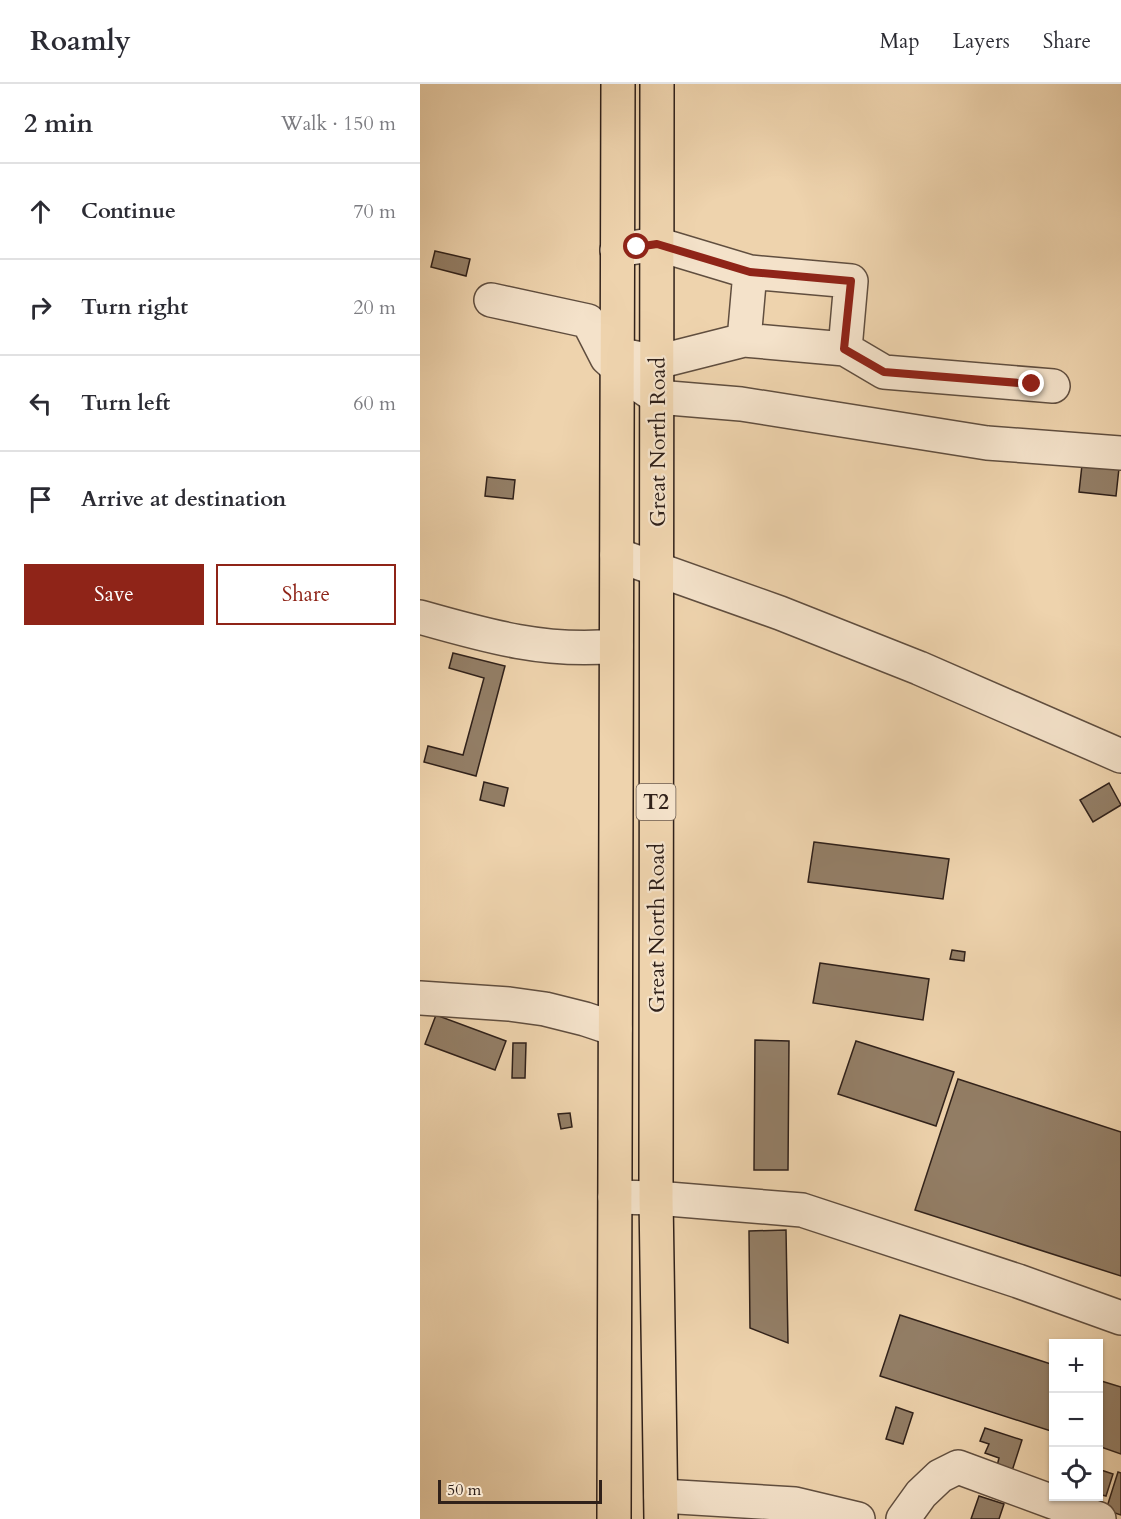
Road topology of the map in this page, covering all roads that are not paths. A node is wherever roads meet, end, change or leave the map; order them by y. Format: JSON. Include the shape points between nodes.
{"nodes":[{"id":1,"x":618,"y":84,"type":"edge"},
{"id":2,"x":657,"y":84,"type":"edge"},
{"id":3,"x":657,"y":244,"type":"junction"},
{"id":4,"x":617,"y":250,"type":"junction"},
{"id":5,"x":750,"y":272,"type":"junction"},
{"id":6,"x":491,"y":300,"type":"dead end"},
{"id":7,"x":744,"y":340,"type":"junction"},
{"id":8,"x":844,"y":349,"type":"junction"},
{"id":9,"x":617,"y":361,"type":"junction"},
{"id":10,"x":657,"y":362,"type":"junction"},
{"id":11,"x":1053,"y":386,"type":"dead end"},
{"id":12,"x":657,"y":397,"type":"junction"},
{"id":13,"x":1121,"y":453,"type":"edge"},
{"id":14,"x":616,"y":555,"type":"junction"},
{"id":15,"x":656,"y":568,"type":"junction"},
{"id":16,"x":420,"y":617,"type":"edge"},
{"id":17,"x":616,"y":646,"type":"junction"},
{"id":18,"x":1121,"y":756,"type":"edge"},
{"id":19,"x":420,"y":998,"type":"edge"},
{"id":20,"x":615,"y":1029,"type":"junction"},
{"id":21,"x":615,"y":1197,"type":"junction"},
{"id":22,"x":656,"y":1198,"type":"junction"},
{"id":23,"x":1121,"y":1318,"type":"edge"},
{"id":24,"x":661,"y":1507,"type":"edge"},
{"id":25,"x":614,"y":1519,"type":"edge"},
{"id":26,"x":858,"y":1519,"type":"edge"},
{"id":27,"x":903,"y":1519,"type":"edge"},
{"id":28,"x":1099,"y":1519,"type":"edge"}],
"edges":[{"from":1,"to":4,"type":"highway","name":"Great North Road","number":"T2"},
{"from":2,"to":3,"type":"highway","name":"Great North Road","number":"T2"},
{"from":3,"to":4,"type":"street"},
{"from":3,"to":5,"type":"street"},
{"from":3,"to":10,"type":"highway","name":"Great North Road","number":"T2"},
{"from":4,"to":9,"type":"highway","name":"Great North Road","number":"T2"},
{"from":5,"to":7,"type":"street"},
{"from":5,"to":8,"type":"street","via":[[851,281]]},
{"from":6,"to":9,"type":"street","via":[[588,321],[608,358]]},
{"from":7,"to":8,"type":"street"},
{"from":7,"to":10,"type":"street"},
{"from":8,"to":11,"type":"street","via":[[884,372]]},
{"from":9,"to":10,"type":"street"},
{"from":9,"to":12,"type":"street","via":[[629,378]]},
{"from":9,"to":14,"type":"highway","name":"Great North Road","number":"T2"},
{"from":10,"to":12,"type":"highway","name":"Great North Road","number":"T2"},
{"from":12,"to":13,"type":"street","via":[[741,404],[987,443]]},
{"from":12,"to":15,"type":"highway","name":"Great North Road","number":"T2"},
{"from":14,"to":15,"type":"street"},
{"from":14,"to":17,"type":"highway","name":"Great North Road","number":"T2"},
{"from":15,"to":18,"type":"street","via":[[919,668]]},
{"from":15,"to":22,"type":"highway","name":"Great North Road","number":"T2"},
{"from":16,"to":17,"type":"street","via":[[548,647]]},
{"from":17,"to":20,"type":"highway","name":"Great North Road","number":"T2"},
{"from":19,"to":20,"type":"street","via":[[545,1009]]},
{"from":20,"to":21,"type":"highway","name":"Great North Road","number":"T2"},
{"from":21,"to":22,"type":"street"},
{"from":21,"to":25,"type":"highway","name":"Great North Road","number":"T2"},
{"from":22,"to":23,"type":"street","via":[[802,1210]]},
{"from":22,"to":24,"type":"highway","name":"Great North Road","number":"T2"},
{"from":24,"to":26,"type":"street","via":[[795,1504]]},
{"from":27,"to":28,"type":"street","via":[[940,1476],[958,1467]]}]}
